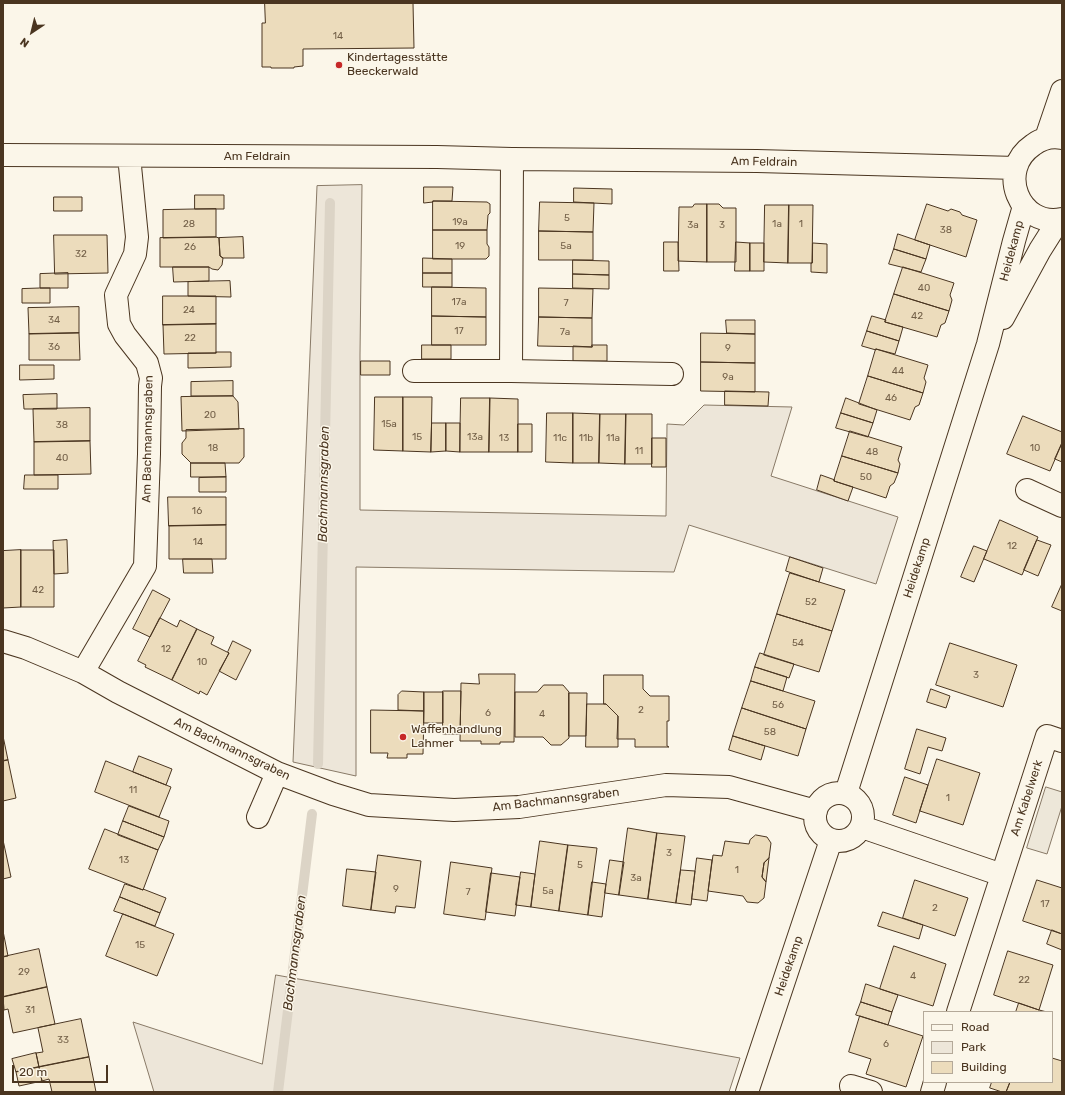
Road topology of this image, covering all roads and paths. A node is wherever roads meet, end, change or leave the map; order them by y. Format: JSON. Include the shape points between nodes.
{"nodes":[{"id":1,"x":1062,"y":91,"type":"edge"},
{"id":2,"x":1054,"y":138,"type":"edge"},
{"id":3,"x":3,"y":156,"type":"edge"},
{"id":4,"x":129,"y":156,"type":"junction"},
{"id":5,"x":512,"y":159,"type":"junction"},
{"id":6,"x":1016,"y":168,"type":"junction"},
{"id":7,"x":1024,"y":206,"type":"junction"},
{"id":8,"x":1060,"y":220,"type":"edge"},
{"id":9,"x":988,"y":344,"type":"junction"},
{"id":10,"x":414,"y":371,"type":"dead end"},
{"id":11,"x":511,"y":371,"type":"junction"},
{"id":12,"x":672,"y":374,"type":"dead end"},
{"id":13,"x":1028,"y":490,"type":"dead end"},
{"id":14,"x":1062,"y":506,"type":"edge"},
{"id":15,"x":3,"y":641,"type":"edge"},
{"id":16,"x":83,"y":672,"type":"junction"},
{"id":17,"x":1062,"y":741,"type":"edge"},
{"id":18,"x":278,"y":773,"type":"junction"},
{"id":19,"x":846,"y":793,"type":"junction"},
{"id":20,"x":816,"y":811,"type":"junction"},
{"id":21,"x":258,"y":818,"type":"dead end"},
{"id":22,"x":862,"y":826,"type":"junction"},
{"id":23,"x":831,"y":840,"type":"junction"},
{"id":24,"x":1002,"y":875,"type":"junction"},
{"id":25,"x":958,"y":1011,"type":"edge"},
{"id":26,"x":747,"y":1092,"type":"edge"}],
"edges":[{"from":1,"to":2,"type":"street","name":"Heidekamp"},
{"from":2,"to":6,"type":"street","name":"Heidekamp","via":[[1037,142],[1027,148]]},
{"from":3,"to":4,"type":"street","name":"Am Feldrain"},
{"from":4,"to":5,"type":"street","name":"Am Feldrain"},
{"from":4,"to":16,"type":"street","name":"Am Bachmannsgraben","via":[[137,237],[135,254],[116,295],[119,324],[147,363],[151,378],[145,566]]},
{"from":5,"to":6,"type":"street","name":"Am Feldrain","via":[[757,161]]},
{"from":5,"to":11,"type":"street"},
{"from":6,"to":7,"type":"street","name":"Heidekamp","via":[[1014,181],[1017,194]]},
{"from":7,"to":8,"type":"street","name":"Heidekamp","via":[[1046,219]]},
{"from":7,"to":9,"type":"street","name":"Heidekamp"},
{"from":8,"to":9,"type":"street","name":"Heidekamp","via":[[1040,250]]},
{"from":9,"to":19,"type":"street","name":"Heidekamp"},
{"from":10,"to":11,"type":"street"},
{"from":11,"to":12,"type":"street"},
{"from":13,"to":14,"type":"street"},
{"from":15,"to":16,"type":"street","name":"Am Bachmannsgraben"},
{"from":16,"to":18,"type":"street","name":"Am Bachmannsgraben"},
{"from":17,"to":24,"type":"street","name":"Am Kabelwerk","via":[[1047,736]]},
{"from":18,"to":20,"type":"street","name":"Am Bachmannsgraben","via":[[369,805],[454,810],[518,807],[666,785],[730,787]]},
{"from":18,"to":21,"type":"street"},
{"from":19,"to":20,"type":"street","via":[[824,797]]},
{"from":19,"to":22,"type":"street","via":[[860,804],[863,812]]},
{"from":20,"to":23,"type":"street","via":[[816,826],[821,834]]},
{"from":22,"to":23,"type":"street","via":[[852,838],[842,841]]},
{"from":22,"to":24,"type":"street"},
{"from":23,"to":26,"type":"street","name":"Heidekamp"},
{"from":24,"to":25,"type":"street","name":"Am Kabelwerk"}]}
